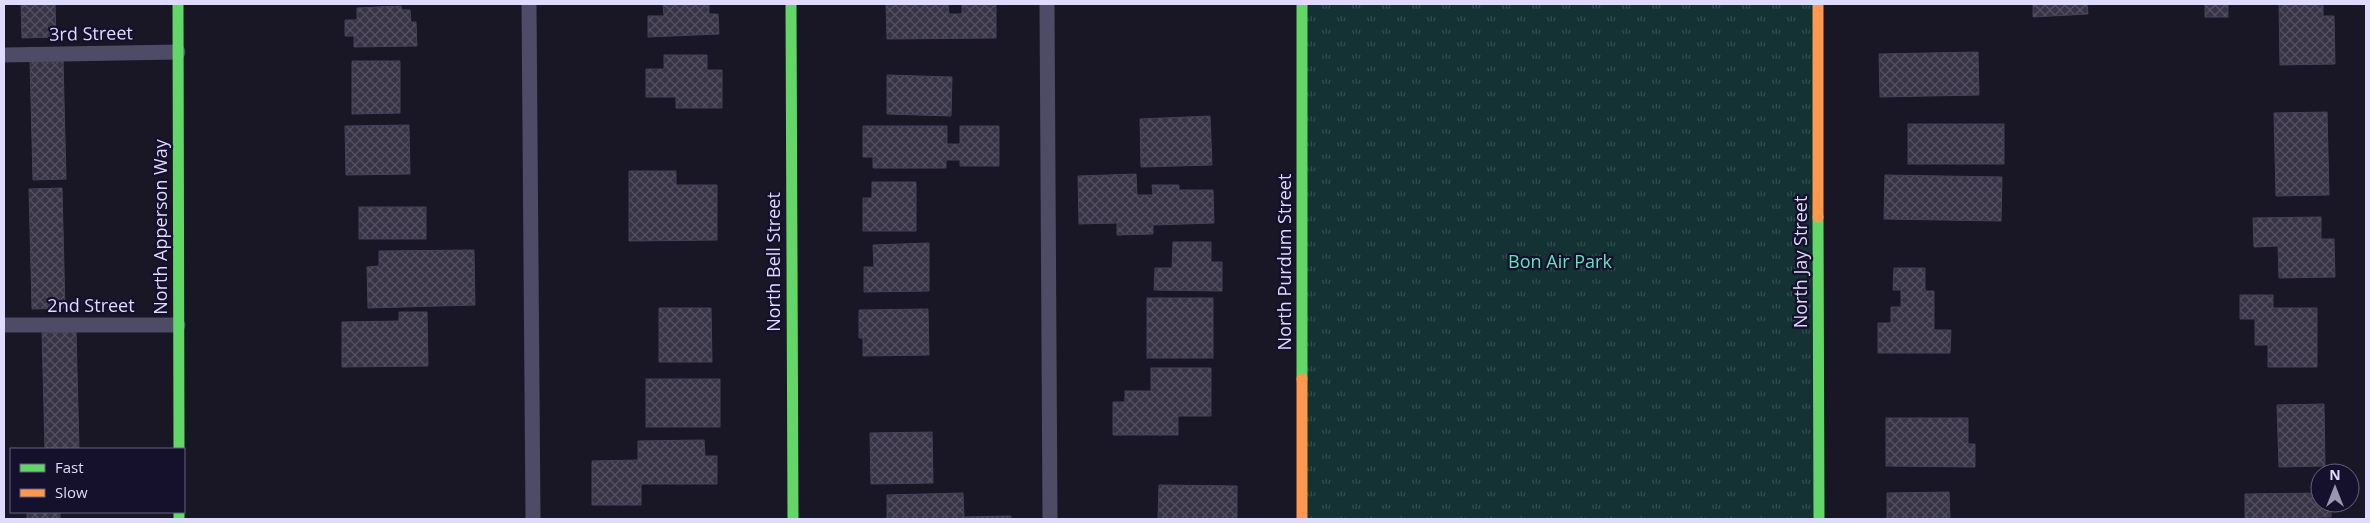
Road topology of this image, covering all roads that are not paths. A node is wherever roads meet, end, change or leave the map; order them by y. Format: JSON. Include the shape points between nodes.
{"nodes":[{"id":1,"x":178,"y":4,"type":"edge"},
{"id":2,"x":529,"y":4,"type":"edge"},
{"id":3,"x":791,"y":4,"type":"edge"},
{"id":4,"x":1047,"y":4,"type":"edge"},
{"id":5,"x":1302,"y":4,"type":"edge"},
{"id":6,"x":1818,"y":4,"type":"edge"},
{"id":7,"x":178,"y":52,"type":"junction"},
{"id":8,"x":4,"y":54,"type":"edge"},
{"id":9,"x":4,"y":325,"type":"edge"},
{"id":10,"x":178,"y":325,"type":"junction"},
{"id":11,"x":178,"y":448,"type":"edge"},
{"id":12,"x":532,"y":519,"type":"edge"},
{"id":13,"x":793,"y":519,"type":"edge"},
{"id":14,"x":1050,"y":519,"type":"edge"},
{"id":15,"x":1302,"y":519,"type":"edge"},
{"id":16,"x":1819,"y":519,"type":"edge"}],
"edges":[{"from":1,"to":7,"type":"street","name":"North Apperson Way"},
{"from":2,"to":12,"type":"lane"},
{"from":3,"to":13,"type":"street","name":"North Bell Street"},
{"from":4,"to":14,"type":"lane"},
{"from":5,"to":15,"type":"street","name":"North Purdum Street"},
{"from":6,"to":16,"type":"street","name":"North Jay Street"},
{"from":7,"to":8,"type":"lane","name":"3rd Street"},
{"from":7,"to":10,"type":"street","name":"North Apperson Way"},
{"from":9,"to":10,"type":"lane","name":"2nd Street"},
{"from":10,"to":11,"type":"street","name":"North Apperson Way"}]}
